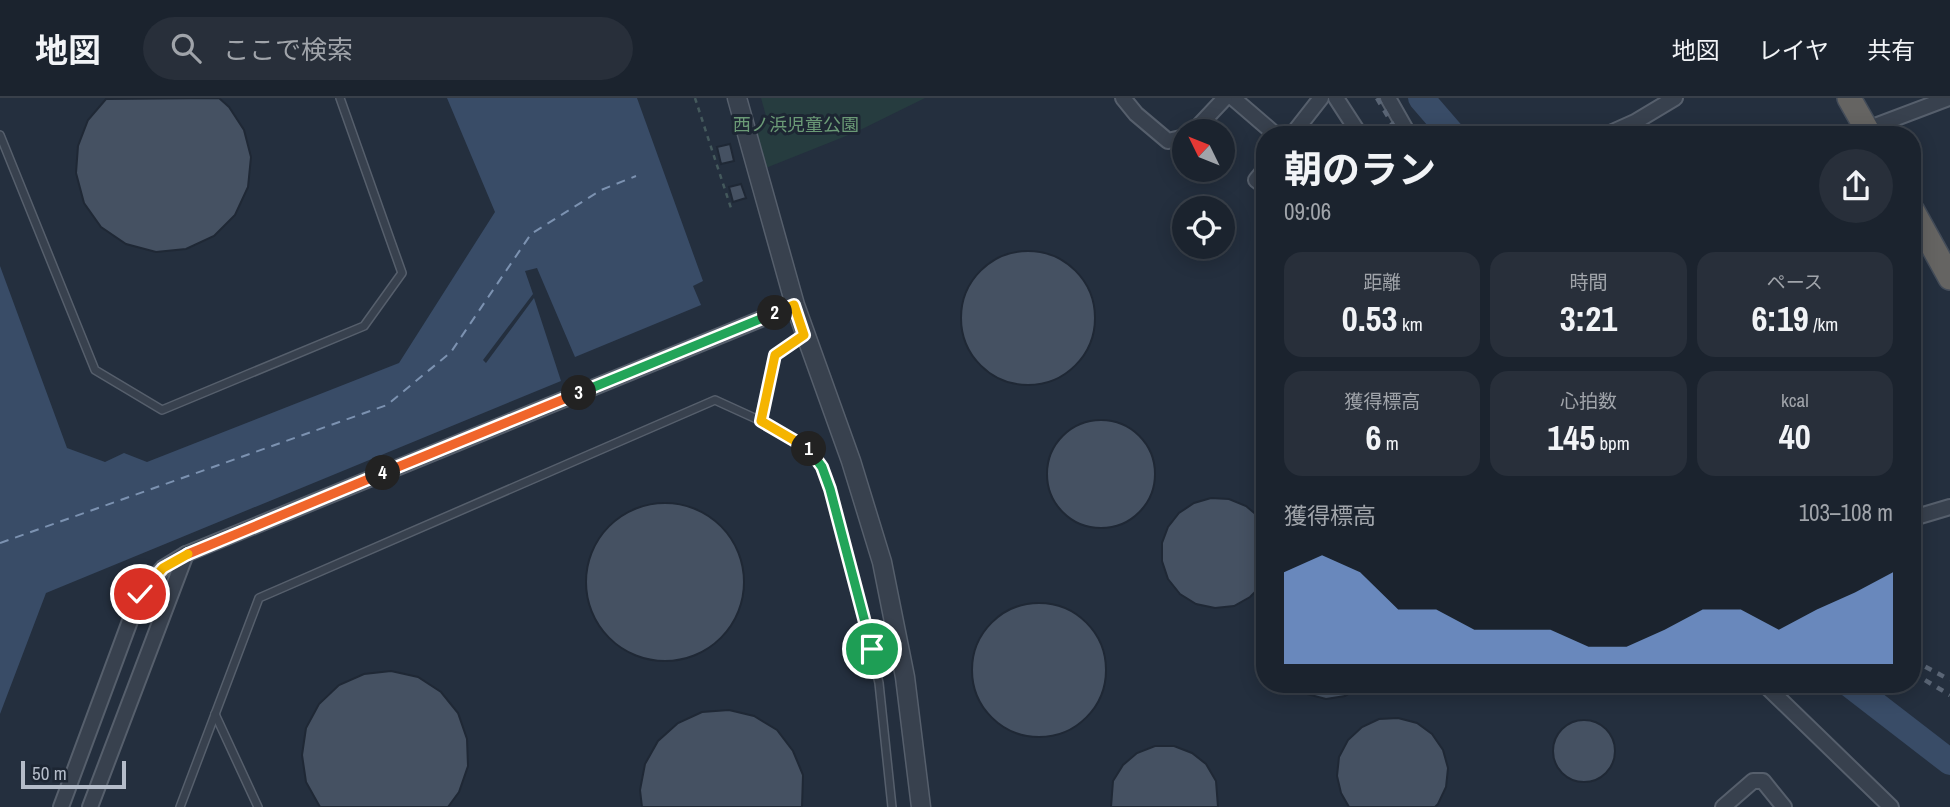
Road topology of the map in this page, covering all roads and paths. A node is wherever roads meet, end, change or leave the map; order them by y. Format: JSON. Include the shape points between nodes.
{"nodes":[{"id":1,"x":340,"y":98,"type":"edge"},
{"id":2,"x":695,"y":98,"type":"edge"},
{"id":3,"x":737,"y":98,"type":"edge"},
{"id":4,"x":1225,"y":98,"type":"edge"},
{"id":5,"x":1233,"y":98,"type":"edge"},
{"id":6,"x":1321,"y":98,"type":"edge"},
{"id":7,"x":1336,"y":98,"type":"edge"},
{"id":8,"x":1388,"y":98,"type":"edge"},
{"id":9,"x":1675,"y":98,"type":"edge"},
{"id":10,"x":1849,"y":98,"type":"edge"},
{"id":11,"x":1950,"y":98,"type":"edge"},
{"id":12,"x":1132,"y":102,"type":"edge"},
{"id":13,"x":1205,"y":119,"type":"edge"},
{"id":14,"x":1266,"y":126,"type":"edge"},
{"id":15,"x":1299,"y":126,"type":"edge"},
{"id":16,"x":1354,"y":126,"type":"edge"},
{"id":17,"x":1404,"y":126,"type":"edge"},
{"id":18,"x":1626,"y":126,"type":"edge"},
{"id":19,"x":1865,"y":126,"type":"edge"},
{"id":20,"x":1882,"y":126,"type":"edge"},
{"id":21,"x":0,"y":135,"type":"edge"},
{"id":22,"x":1172,"y":140,"type":"edge"},
{"id":23,"x":731,"y":208,"type":"dead end"},
{"id":24,"x":1921,"y":224,"type":"edge"},
{"id":25,"x":1948,"y":268,"type":"edge"},
{"id":26,"x":794,"y":305,"type":"junction"},
{"id":27,"x":804,"y":335,"type":"junction"},
{"id":28,"x":761,"y":421,"type":"junction"},
{"id":29,"x":1950,"y":507,"type":"edge"},
{"id":30,"x":1921,"y":516,"type":"edge"},
{"id":31,"x":187,"y":555,"type":"junction"},
{"id":32,"x":1775,"y":693,"type":"edge"},
{"id":33,"x":215,"y":714,"type":"junction"},
{"id":34,"x":1887,"y":803,"type":"edge"},
{"id":35,"x":61,"y":807,"type":"edge"},
{"id":36,"x":90,"y":807,"type":"edge"},
{"id":37,"x":180,"y":807,"type":"edge"},
{"id":38,"x":258,"y":807,"type":"edge"},
{"id":39,"x":892,"y":807,"type":"edge"},
{"id":40,"x":921,"y":807,"type":"edge"},
{"id":41,"x":1723,"y":807,"type":"edge"},
{"id":42,"x":1784,"y":807,"type":"edge"},
{"id":43,"x":1901,"y":807,"type":"edge"}],
"edges":[{"from":1,"to":21,"type":"lane","via":[[401,273],[364,326],[162,411],[95,370]]},
{"from":2,"to":23,"type":"path"},
{"from":3,"to":26,"type":"street"},
{"from":4,"to":13,"type":"street"},
{"from":5,"to":14,"type":"street"},
{"from":6,"to":15,"type":"street"},
{"from":7,"to":16,"type":"street"},
{"from":8,"to":17,"type":"street"},
{"from":9,"to":18,"type":"street"},
{"from":10,"to":19,"type":"highway"},
{"from":11,"to":20,"type":"street"},
{"from":12,"to":22,"type":"street"},
{"from":24,"to":25,"type":"highway"},
{"from":26,"to":27,"type":"street"},
{"from":26,"to":31,"type":"street"},
{"from":27,"to":28,"type":"lane","via":[[775,355]]},
{"from":27,"to":40,"type":"street","via":[[851,461],[882,562],[905,677]]},
{"from":28,"to":33,"type":"lane","via":[[715,400],[259,598]]},
{"from":28,"to":39,"type":"lane","via":[[805,446],[822,467],[876,672]]},
{"from":29,"to":30,"type":"street"},
{"from":31,"to":35,"type":"street","via":[[163,568],[140,594]]},
{"from":31,"to":36,"type":"street"},
{"from":32,"to":34,"type":"street"},
{"from":33,"to":37,"type":"lane"},
{"from":33,"to":38,"type":"lane"},
{"from":34,"to":43,"type":"street"},
{"from":41,"to":42,"type":"street","via":[[1753,782],[1763,781]]}]}
